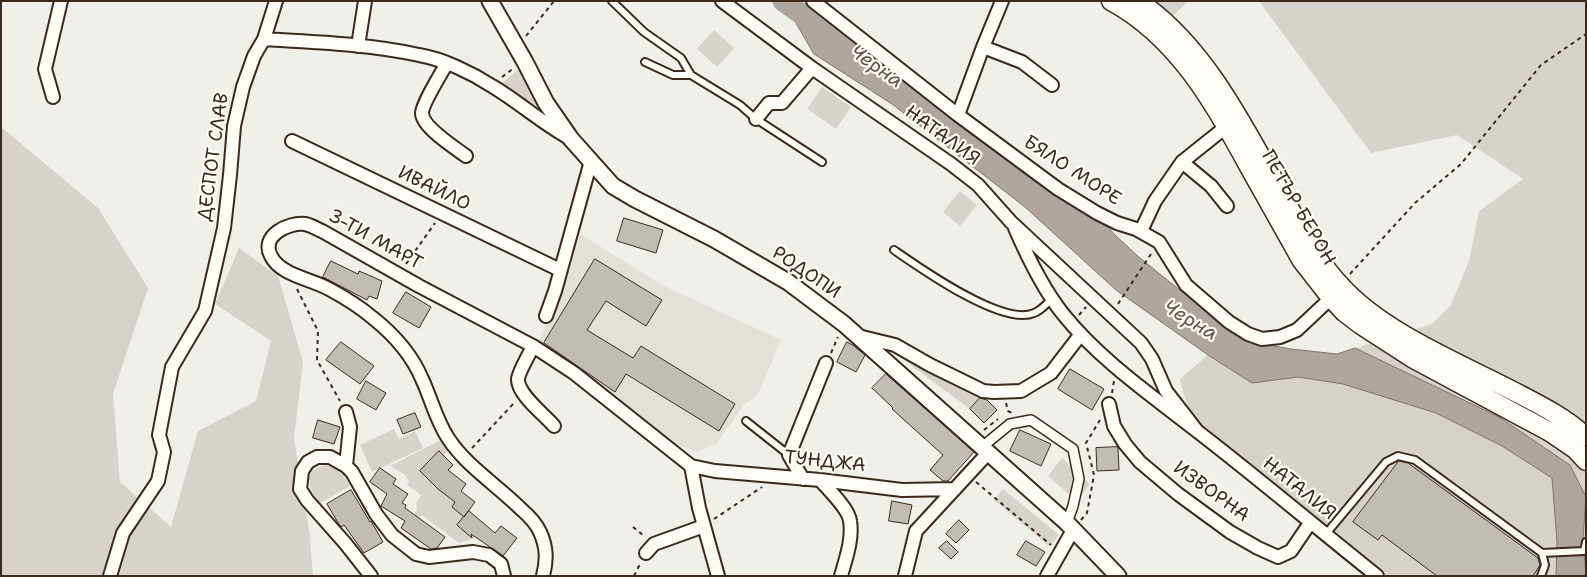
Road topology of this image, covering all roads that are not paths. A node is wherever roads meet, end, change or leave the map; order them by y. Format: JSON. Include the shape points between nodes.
{"nodes":[{"id":1,"x":61,"y":1,"type":"edge"},
{"id":2,"x":276,"y":1,"type":"edge"},
{"id":3,"x":365,"y":1,"type":"edge"},
{"id":4,"x":490,"y":1,"type":"edge"},
{"id":5,"x":612,"y":1,"type":"edge"},
{"id":6,"x":722,"y":1,"type":"edge"},
{"id":7,"x":813,"y":1,"type":"edge"},
{"id":8,"x":1002,"y":1,"type":"edge"},
{"id":9,"x":1111,"y":1,"type":"edge"},
{"id":10,"x":1138,"y":1,"type":"edge"},
{"id":11,"x":264,"y":39,"type":"junction"},
{"id":12,"x":358,"y":46,"type":"junction"},
{"id":13,"x":983,"y":47,"type":"junction"},
{"id":14,"x":645,"y":62,"type":"dead end"},
{"id":15,"x":447,"y":63,"type":"junction"},
{"id":16,"x":812,"y":68,"type":"junction"},
{"id":17,"x":691,"y":75,"type":"junction"},
{"id":18,"x":1052,"y":85,"type":"dead end"},
{"id":19,"x":52,"y":97,"type":"dead end"},
{"id":20,"x":958,"y":115,"type":"junction"},
{"id":21,"x":756,"y":119,"type":"junction"},
{"id":22,"x":1227,"y":126,"type":"junction"},
{"id":23,"x":571,"y":139,"type":"junction"},
{"id":24,"x":292,"y":141,"type":"dead end"},
{"id":25,"x":466,"y":156,"type":"dead end"},
{"id":26,"x":590,"y":161,"type":"junction"},
{"id":27,"x":822,"y":162,"type":"dead end"},
{"id":28,"x":1182,"y":162,"type":"junction"},
{"id":29,"x":1227,"y":206,"type":"dead end"},
{"id":30,"x":1011,"y":222,"type":"junction"},
{"id":31,"x":1141,"y":231,"type":"junction"},
{"id":32,"x":894,"y":250,"type":"dead end"},
{"id":33,"x":560,"y":270,"type":"junction"},
{"id":34,"x":1335,"y":292,"type":"junction"},
{"id":35,"x":1052,"y":299,"type":"junction"},
{"id":36,"x":546,"y":316,"type":"dead end"},
{"id":37,"x":1081,"y":334,"type":"junction"},
{"id":38,"x":857,"y":336,"type":"junction"},
{"id":39,"x":533,"y":346,"type":"junction"},
{"id":40,"x":826,"y":363,"type":"road end"},
{"id":41,"x":1109,"y":404,"type":"road end"},
{"id":42,"x":346,"y":412,"type":"road end"},
{"id":43,"x":746,"y":420,"type":"dead end"},
{"id":44,"x":554,"y":426,"type":"dead end"},
{"id":45,"x":1197,"y":431,"type":"junction"},
{"id":46,"x":1586,"y":437,"type":"edge"},
{"id":47,"x":981,"y":446,"type":"junction"},
{"id":48,"x":789,"y":455,"type":"junction"},
{"id":49,"x":1586,"y":461,"type":"edge"},
{"id":50,"x":346,"y":466,"type":"junction"},
{"id":51,"x":691,"y":466,"type":"junction"},
{"id":52,"x":803,"y":478,"type":"junction"},
{"id":53,"x":820,"y":480,"type":"junction"},
{"id":54,"x":955,"y":489,"type":"junction"},
{"id":55,"x":1310,"y":523,"type":"junction"},
{"id":56,"x":704,"y":526,"type":"junction"},
{"id":57,"x":1070,"y":526,"type":"junction"},
{"id":58,"x":1325,"y":535,"type":"junction"},
{"id":59,"x":1586,"y":542,"type":"edge"},
{"id":60,"x":646,"y":553,"type":"dead end"},
{"id":61,"x":1542,"y":553,"type":"junction"},
{"id":62,"x":110,"y":576,"type":"edge"},
{"id":63,"x":371,"y":576,"type":"edge"},
{"id":64,"x":504,"y":576,"type":"edge"},
{"id":65,"x":543,"y":576,"type":"edge"},
{"id":66,"x":718,"y":576,"type":"edge"},
{"id":67,"x":841,"y":576,"type":"edge"},
{"id":68,"x":905,"y":576,"type":"edge"},
{"id":69,"x":1047,"y":576,"type":"edge"},
{"id":70,"x":1118,"y":576,"type":"edge"},
{"id":71,"x":1377,"y":576,"type":"edge"},
{"id":72,"x":1541,"y":576,"type":"edge"}],
"edges":[{"from":1,"to":19,"type":"street","via":[[45,68]]},
{"from":2,"to":11,"type":"street","name":"ДЕСПОТ СЛАВ"},
{"from":3,"to":12,"type":"street"},
{"from":4,"to":23,"type":"street","name":"РОДОПИ","via":[[546,103]]},
{"from":5,"to":17,"type":"lane","via":[[644,32],[681,58]]},
{"from":6,"to":16,"type":"street","name":"НАТАЛИЯ"},
{"from":7,"to":20,"type":"street","name":"БЯЛО МОРЕ"},
{"from":8,"to":13,"type":"street"},
{"from":9,"to":22,"type":"main road","name":"ПЕТЪР БЕРОН","via":[[1172,49]]},
{"from":10,"to":34,"type":"main road","name":"ПЕТЪР БЕРОН","via":[[1174,31],[1210,75]]},
{"from":11,"to":12,"type":"street"},
{"from":11,"to":62,"type":"street","name":"ДЕСПОТ СЛАВ","via":[[243,87],[234,126],[224,228],[205,311],[172,367],[159,435],[164,452],[158,481],[123,533]]},
{"from":12,"to":15,"type":"street","via":[[420,55]]},
{"from":13,"to":18,"type":"street","via":[[1022,62]]},
{"from":13,"to":20,"type":"street"},
{"from":14,"to":17,"type":"lane","via":[[673,75]]},
{"from":15,"to":23,"type":"street","via":[[492,86]]},
{"from":15,"to":25,"type":"street","via":[[422,112],[426,124]]},
{"from":16,"to":21,"type":"street","via":[[782,104],[769,103]]},
{"from":16,"to":30,"type":"street","name":"НАТАЛИЯ","via":[[951,164],[978,185]]},
{"from":17,"to":21,"type":"lane","via":[[740,105]]},
{"from":20,"to":31,"type":"street","name":"БЯЛО МОРЕ","via":[[1089,208]]},
{"from":21,"to":27,"type":"lane"},
{"from":22,"to":28,"type":"street"},
{"from":22,"to":34,"type":"main road","name":"ПЕТЪР БЕРОН","via":[[1302,261]]},
{"from":23,"to":26,"type":"street","name":"РОДОПИ"},
{"from":24,"to":33,"type":"street","name":"ИВАЙЛО"},
{"from":26,"to":33,"type":"street"},
{"from":26,"to":38,"type":"street","name":"РОДОПИ","via":[[613,186],[788,282]]},
{"from":28,"to":29,"type":"street","via":[[1211,186]]},
{"from":28,"to":31,"type":"street","via":[[1154,202]]},
{"from":30,"to":35,"type":"street","name":"НАТАЛИЯ"},
{"from":30,"to":45,"type":"street","name":"НАТАЛИЯ","via":[[1141,343],[1166,391]]},
{"from":31,"to":34,"type":"street","name":"БЯЛО МОРЕ","via":[[1159,242],[1186,285],[1229,322],[1262,340],[1297,330]]},
{"from":32,"to":35,"type":"lane","via":[[978,302],[1017,315],[1034,313]]},
{"from":33,"to":36,"type":"street"},
{"from":34,"to":46,"type":"main road","name":"ПЕТЪР БЕРОН","via":[[1366,308],[1400,332],[1574,425]]},
{"from":34,"to":49,"type":"main road","name":"ПЕТЪР БЕРОН","via":[[1344,312],[1386,342],[1550,432]]},
{"from":35,"to":37,"type":"street","name":"НАТАЛИЯ"},
{"from":37,"to":38,"type":"street","via":[[1052,374],[1021,390],[994,392],[983,391],[895,346]]},
{"from":37,"to":45,"type":"street","name":"НАТАЛИЯ","via":[[1156,401]]},
{"from":38,"to":47,"type":"street","name":"РОДОПИ"},
{"from":39,"to":44,"type":"street","via":[[518,379],[522,394]]},
{"from":39,"to":51,"type":"street","name":"3-ТИ МАРТ","via":[[574,373]]},
{"from":39,"to":65,"type":"street","name":"3-ТИ МАРТ","via":[[306,224],[293,224],[281,229],[269,242],[275,263],[344,297],[373,318],[412,359],[447,438],[539,530],[546,546],[547,562]]},
{"from":40,"to":48,"type":"street"},
{"from":41,"to":55,"type":"street","name":"ИЗВОРНА","via":[[1114,426],[1140,462],[1230,532],[1278,557],[1291,551]]},
{"from":42,"to":50,"type":"street","via":[[350,427]]},
{"from":43,"to":48,"type":"lane"},
{"from":45,"to":55,"type":"street","name":"НАТАЛИЯ"},
{"from":47,"to":54,"type":"street","via":[[968,476]]},
{"from":47,"to":57,"type":"street","name":"РОДОПИ"},
{"from":47,"to":57,"type":"street","via":[[1010,424],[1031,420],[1073,449],[1080,479]]},
{"from":48,"to":52,"type":"street"},
{"from":50,"to":63,"type":"street","via":[[330,457],[317,457],[302,471],[300,489]]},
{"from":50,"to":64,"type":"street","via":[[392,535],[416,554],[429,558],[473,552],[489,555],[501,564]]},
{"from":51,"to":52,"type":"street","name":"ТУНДЖА"},
{"from":51,"to":56,"type":"street"},
{"from":52,"to":53,"type":"street","name":"ТУНДЖА"},
{"from":53,"to":54,"type":"street","name":"ТУНДЖА","via":[[902,490]]},
{"from":53,"to":67,"type":"street","via":[[850,519],[849,544]]},
{"from":54,"to":68,"type":"street","via":[[916,531]]},
{"from":55,"to":58,"type":"street","name":"НАТАЛИЯ"},
{"from":56,"to":60,"type":"street","via":[[654,544]]},
{"from":56,"to":66,"type":"street"},
{"from":57,"to":69,"type":"street"},
{"from":57,"to":70,"type":"street","name":"РОДОПИ"},
{"from":58,"to":61,"type":"lane","via":[[1386,462],[1398,456],[1415,460]]},
{"from":58,"to":71,"type":"street","name":"НАТАЛИЯ"},
{"from":59,"to":61,"type":"lane","via":[[1584,551]]},
{"from":61,"to":72,"type":"lane","via":[[1545,565]]}]}
